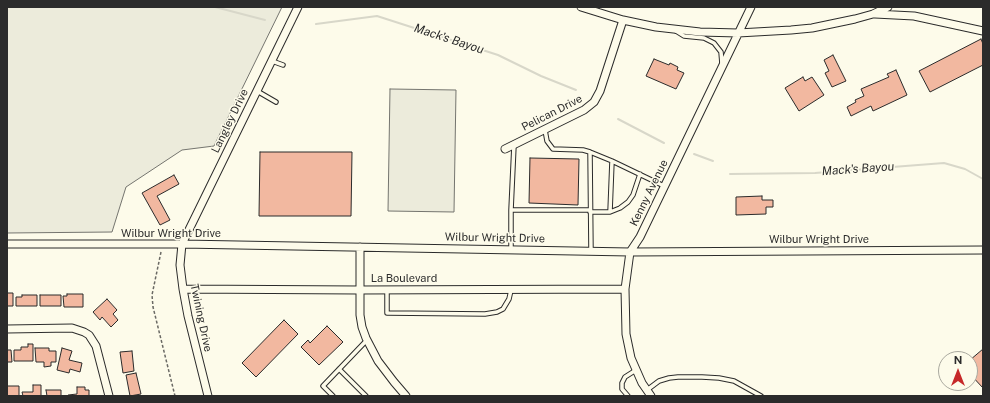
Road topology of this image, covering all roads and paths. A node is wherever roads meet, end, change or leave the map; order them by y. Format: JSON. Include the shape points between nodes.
{"nodes":[{"id":1,"x":298,"y":7,"type":"edge"},
{"id":2,"x":581,"y":7,"type":"edge"},
{"id":3,"x":751,"y":7,"type":"edge"},
{"id":4,"x":888,"y":7,"type":"edge"},
{"id":5,"x":872,"y":14,"type":"junction"},
{"id":6,"x":623,"y":20,"type":"junction"},
{"id":7,"x":981,"y":29,"type":"edge"},
{"id":8,"x":675,"y":30,"type":"junction"},
{"id":9,"x":738,"y":33,"type":"junction"},
{"id":10,"x":272,"y":61,"type":"junction"},
{"id":11,"x":722,"y":65,"type":"junction"},
{"id":12,"x":283,"y":66,"type":"dead end"},
{"id":13,"x":257,"y":90,"type":"junction"},
{"id":14,"x":276,"y":102,"type":"dead end"},
{"id":15,"x":545,"y":130,"type":"junction"},
{"id":16,"x":514,"y":145,"type":"junction"},
{"id":17,"x":505,"y":149,"type":"dead end"},
{"id":18,"x":590,"y":152,"type":"junction"},
{"id":19,"x":612,"y":161,"type":"junction"},
{"id":20,"x":640,"y":174,"type":"junction"},
{"id":21,"x":664,"y":186,"type":"junction"},
{"id":22,"x":511,"y":210,"type":"junction"},
{"id":23,"x":590,"y":211,"type":"junction"},
{"id":24,"x":610,"y":212,"type":"junction"},
{"id":25,"x":7,"y":244,"type":"edge"},
{"id":26,"x":182,"y":244,"type":"junction"},
{"id":27,"x":360,"y":247,"type":"junction"},
{"id":28,"x":510,"y":249,"type":"junction"},
{"id":29,"x":983,"y":250,"type":"edge"},
{"id":30,"x":591,"y":251,"type":"junction"},
{"id":31,"x":161,"y":252,"type":"dead end"},
{"id":32,"x":630,"y":252,"type":"junction"},
{"id":33,"x":183,"y":289,"type":"junction"},
{"id":34,"x":625,"y":289,"type":"junction"},
{"id":35,"x":359,"y":290,"type":"junction"},
{"id":36,"x":387,"y":290,"type":"junction"},
{"id":37,"x":511,"y":290,"type":"junction"},
{"id":38,"x":7,"y":328,"type":"edge"},
{"id":39,"x":367,"y":340,"type":"junction"},
{"id":40,"x":339,"y":369,"type":"junction"},
{"id":41,"x":636,"y":370,"type":"junction"},
{"id":42,"x":649,"y":393,"type":"edge"},
{"id":43,"x":109,"y":396,"type":"edge"},
{"id":44,"x":175,"y":396,"type":"edge"},
{"id":45,"x":208,"y":396,"type":"edge"},
{"id":46,"x":333,"y":396,"type":"edge"},
{"id":47,"x":366,"y":396,"type":"edge"},
{"id":48,"x":406,"y":396,"type":"edge"},
{"id":49,"x":628,"y":396,"type":"edge"},
{"id":50,"x":761,"y":396,"type":"edge"}],
"edges":[{"from":1,"to":10,"type":"street","name":"Langley Drive"},
{"from":2,"to":6,"type":"street"},
{"from":3,"to":9,"type":"street","name":"Kenny Avenue"},
{"from":4,"to":5,"type":"street"},
{"from":5,"to":7,"type":"street","via":[[914,16]]},
{"from":5,"to":9,"type":"street","via":[[812,28]]},
{"from":6,"to":8,"type":"street"},
{"from":6,"to":15,"type":"street","name":"Pelican Drive","via":[[597,99],[584,110]]},
{"from":8,"to":9,"type":"street"},
{"from":8,"to":11,"type":"lane","via":[[684,36],[704,38],[714,43],[721,52]]},
{"from":9,"to":11,"type":"street","name":"Kenny Avenue"},
{"from":10,"to":12,"type":"lane"},
{"from":10,"to":13,"type":"street","name":"Langley Drive"},
{"from":11,"to":21,"type":"street","name":"Kenny Avenue"},
{"from":13,"to":14,"type":"lane"},
{"from":13,"to":26,"type":"street","name":"Langley Drive"},
{"from":15,"to":16,"type":"street","name":"Pelican Drive"},
{"from":15,"to":18,"type":"lane","via":[[547,141],[553,149]]},
{"from":16,"to":17,"type":"street","name":"Pelican Drive"},
{"from":16,"to":22,"type":"lane"},
{"from":18,"to":19,"type":"lane"},
{"from":18,"to":23,"type":"lane"},
{"from":19,"to":20,"type":"lane"},
{"from":19,"to":24,"type":"lane"},
{"from":20,"to":21,"type":"lane"},
{"from":20,"to":24,"type":"lane","via":[[628,202]]},
{"from":21,"to":32,"type":"street","name":"Kenny Avenue"},
{"from":22,"to":23,"type":"lane"},
{"from":22,"to":28,"type":"lane"},
{"from":23,"to":24,"type":"lane"},
{"from":23,"to":30,"type":"lane"},
{"from":25,"to":26,"type":"street","name":"Wilbur Wright Drive"},
{"from":26,"to":27,"type":"street","name":"Wilbur Wright Drive"},
{"from":26,"to":33,"type":"street","name":"Twining Drive","via":[[180,265]]},
{"from":27,"to":28,"type":"street","name":"Wilbur Wright Drive"},
{"from":27,"to":35,"type":"street"},
{"from":28,"to":30,"type":"street","name":"Wilbur Wright Drive"},
{"from":29,"to":32,"type":"street","name":"Wilbur Wright Drive"},
{"from":30,"to":32,"type":"street","name":"Wilbur Wright Drive"},
{"from":31,"to":44,"type":"path","via":[[153,288],[153,307]]},
{"from":32,"to":34,"type":"street","name":"Kenny Avenue"},
{"from":33,"to":35,"type":"street","name":"La Boulevard"},
{"from":33,"to":45,"type":"street","name":"Twining Drive"},
{"from":34,"to":37,"type":"street","name":"La Boulevard"},
{"from":34,"to":41,"type":"street","name":"Kenny Avenue","via":[[626,334]]},
{"from":35,"to":36,"type":"street","name":"La Boulevard"},
{"from":35,"to":39,"type":"street","via":[[360,315]]},
{"from":36,"to":37,"type":"street","name":"La Boulevard"},
{"from":36,"to":37,"type":"lane","via":[[387,313],[485,314],[503,309]]},
{"from":38,"to":43,"type":"street","via":[[72,328],[89,335],[96,346]]},
{"from":39,"to":40,"type":"lane"},
{"from":39,"to":48,"type":"street","via":[[378,360]]},
{"from":40,"to":46,"type":"lane","via":[[323,386]]},
{"from":40,"to":47,"type":"lane"},
{"from":41,"to":42,"type":"street","name":"Kenny Avenue"},
{"from":41,"to":49,"type":"lane","via":[[625,377],[622,383],[622,388]]},
{"from":42,"to":50,"type":"lane","via":[[659,381],[669,378],[702,377],[734,381]]}]}
